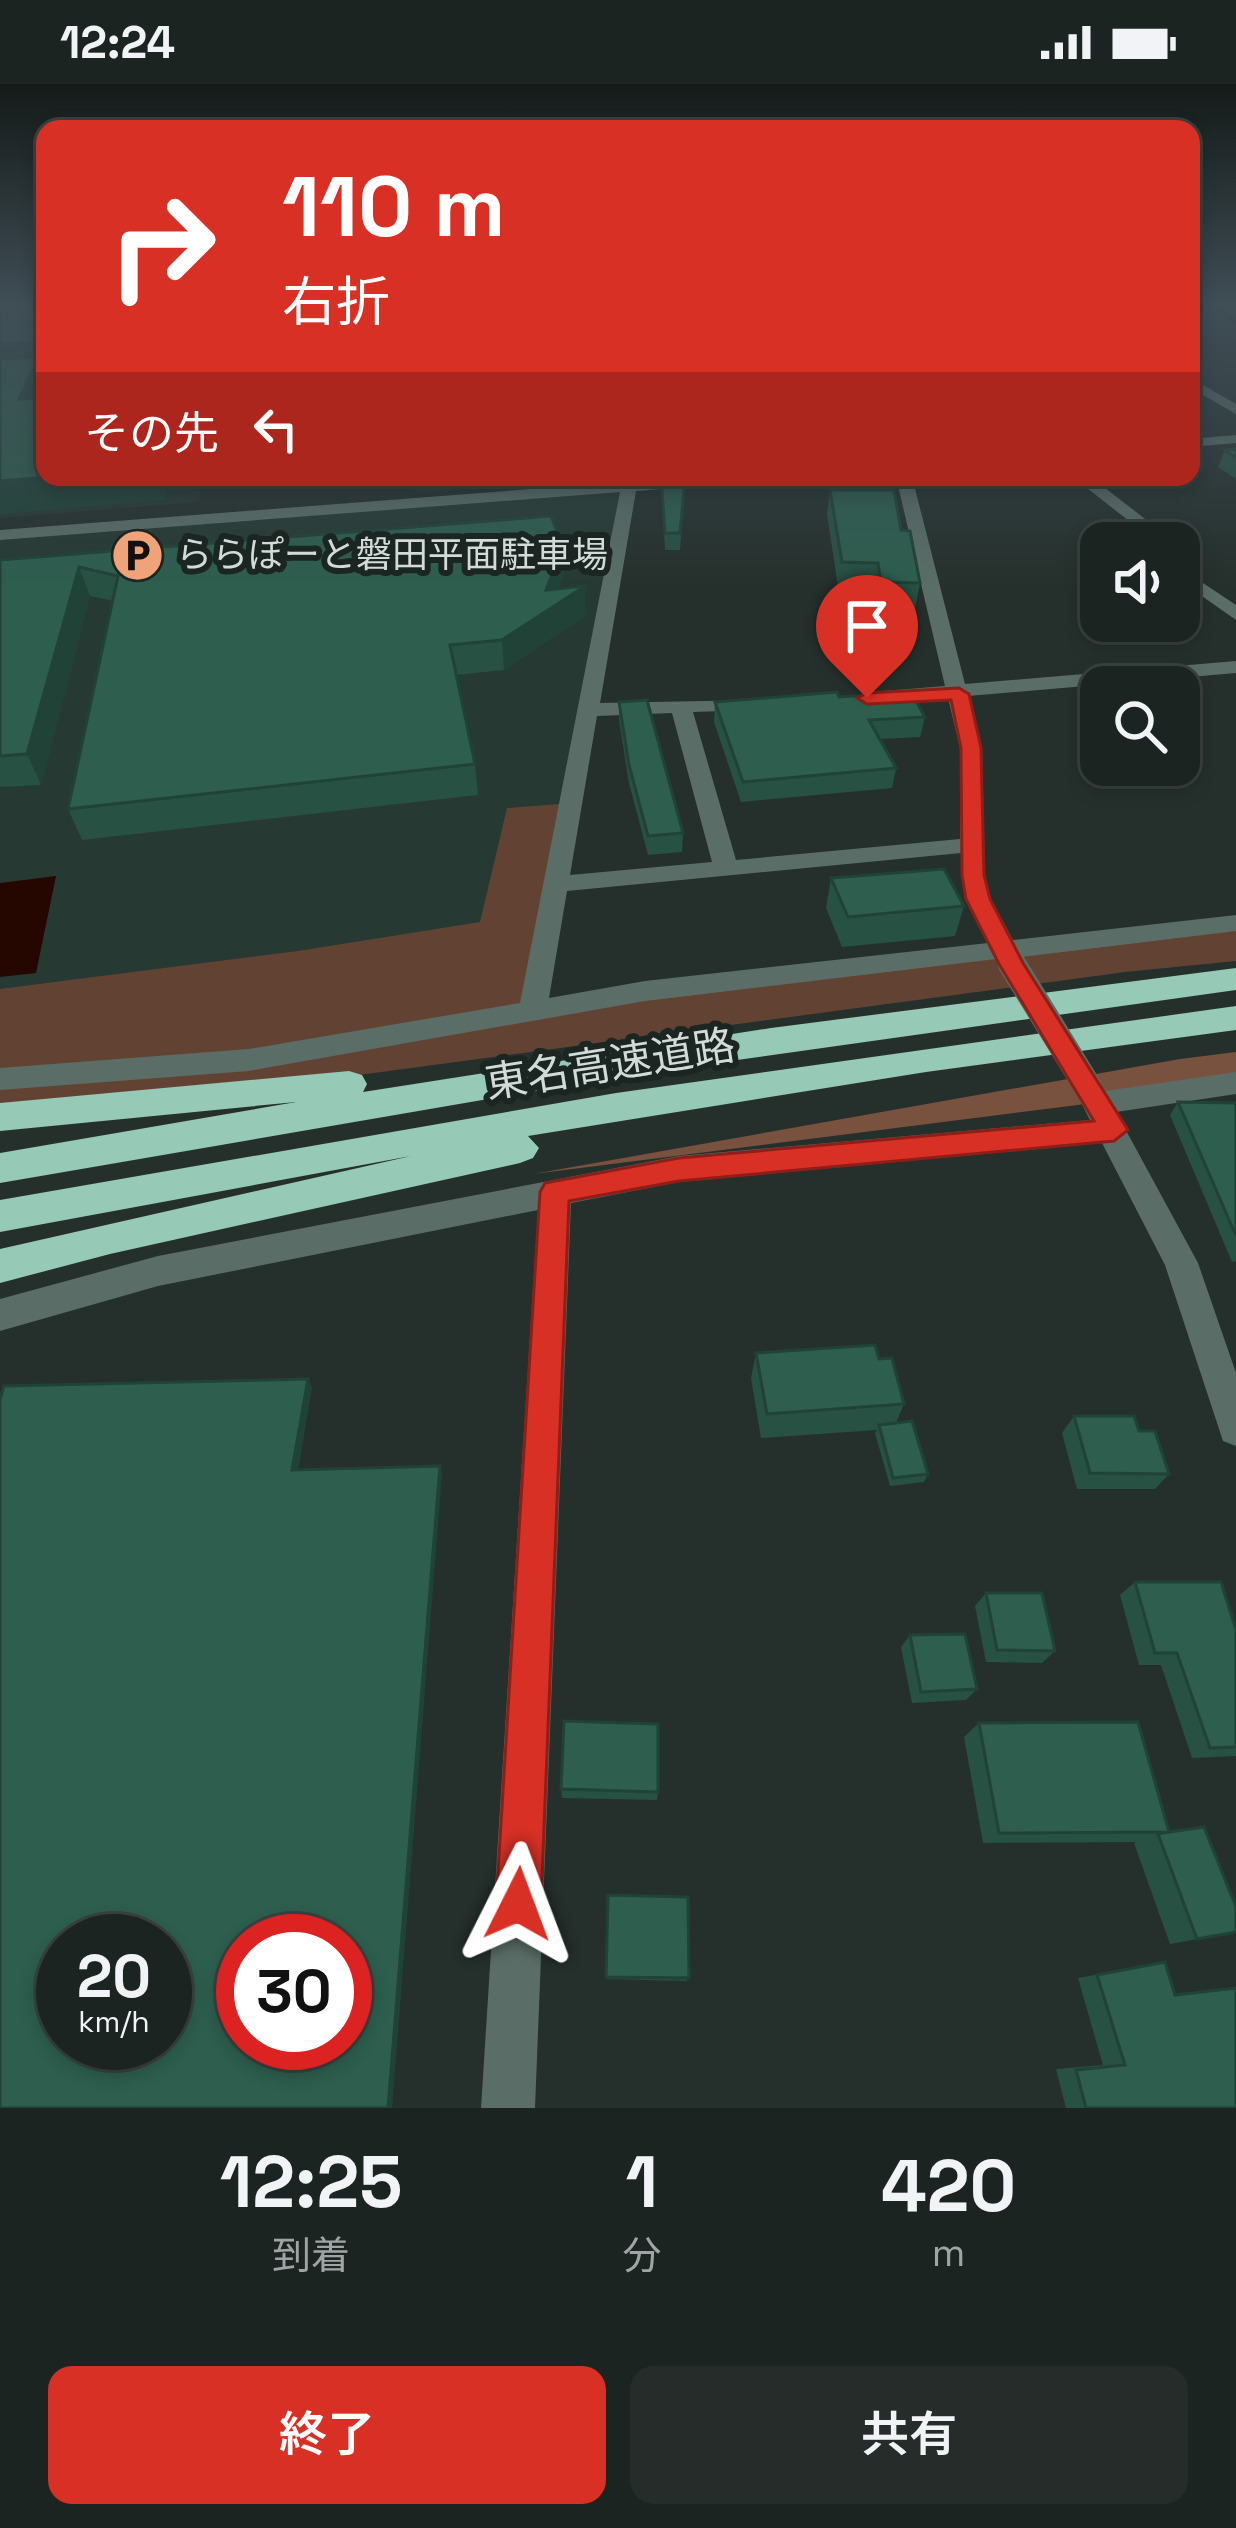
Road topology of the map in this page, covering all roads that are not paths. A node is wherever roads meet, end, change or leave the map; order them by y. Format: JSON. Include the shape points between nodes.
{"nodes":[{"id":1,"x":1236,"y":439,"type":"edge"},
{"id":2,"x":1200,"y":442,"type":"edge"},
{"id":3,"x":576,"y":486,"type":"edge"},
{"id":4,"x":630,"y":486,"type":"edge"},
{"id":5,"x":906,"y":486,"type":"edge"},
{"id":6,"x":1074,"y":486,"type":"edge"},
{"id":7,"x":1093,"y":486,"type":"edge"},
{"id":8,"x":1116,"y":522,"type":"edge"},
{"id":9,"x":1140,"y":522,"type":"edge"},
{"id":10,"x":0,"y":535,"type":"edge"},
{"id":11,"x":1200,"y":566,"type":"edge"},
{"id":12,"x":1200,"y":587,"type":"edge"},
{"id":13,"x":1236,"y":593,"type":"edge"},
{"id":14,"x":1236,"y":614,"type":"edge"},
{"id":15,"x":1236,"y":667,"type":"edge"},
{"id":16,"x":959,"y":694,"type":"junction"},
{"id":17,"x":844,"y":699,"type":"edge"},
{"id":18,"x":774,"y":703,"type":"edge"},
{"id":19,"x":681,"y":707,"type":"junction"},
{"id":20,"x":590,"y":710,"type":"junction"},
{"id":21,"x":972,"y":845,"type":"junction"},
{"id":22,"x":726,"y":869,"type":"junction"},
{"id":23,"x":559,"y":884,"type":"junction"},
{"id":24,"x":1236,"y":923,"type":"edge"},
{"id":25,"x":1007,"y":956,"type":"junction"},
{"id":26,"x":1236,"y":979,"type":"edge"},
{"id":27,"x":533,"y":1007,"type":"junction"},
{"id":28,"x":1236,"y":1018,"type":"edge"},
{"id":29,"x":891,"y":1023,"type":"junction"},
{"id":30,"x":910,"y":1062,"type":"junction"},
{"id":31,"x":0,"y":1078,"type":"edge"},
{"id":32,"x":1236,"y":1083,"type":"edge"},
{"id":33,"x":1100,"y":1107,"type":"junction"},
{"id":34,"x":0,"y":1117,"type":"edge"},
{"id":35,"x":0,"y":1168,"type":"edge"},
{"id":36,"x":555,"y":1192,"type":"junction"},
{"id":37,"x":0,"y":1216,"type":"edge"},
{"id":38,"x":0,"y":1266,"type":"edge"},
{"id":39,"x":0,"y":1315,"type":"edge"},
{"id":40,"x":1236,"y":1428,"type":"edge"},
{"id":41,"x":508,"y":2108,"type":"edge"}],
"edges":[{"from":1,"to":2,"type":"street"},
{"from":3,"to":10,"type":"street"},
{"from":4,"to":20,"type":"street"},
{"from":5,"to":16,"type":"street"},
{"from":6,"to":8,"type":"street"},
{"from":7,"to":9,"type":"street"},
{"from":11,"to":13,"type":"street"},
{"from":12,"to":14,"type":"street"},
{"from":15,"to":16,"type":"street"},
{"from":16,"to":17,"type":"street"},
{"from":16,"to":21,"type":"street","via":[[971,748]]},
{"from":18,"to":19,"type":"street"},
{"from":19,"to":20,"type":"street"},
{"from":19,"to":22,"type":"street"},
{"from":20,"to":23,"type":"street"},
{"from":21,"to":22,"type":"street"},
{"from":21,"to":25,"type":"street","via":[[978,899]]},
{"from":22,"to":23,"type":"street"},
{"from":23,"to":27,"type":"street"},
{"from":24,"to":25,"type":"street"},
{"from":25,"to":27,"type":"street"},
{"from":25,"to":33,"type":"street","bridge":true},
{"from":26,"to":29,"type":"highway","name":"東名高速道路"},
{"from":27,"to":31,"type":"street","via":[[249,1060]]},
{"from":28,"to":30,"type":"highway","name":"東名高速道路"},
{"from":29,"to":34,"type":"highway"},
{"from":29,"to":35,"type":"highway","name":"東名高速道路"},
{"from":30,"to":37,"type":"highway","name":"東名高速道路"},
{"from":30,"to":38,"type":"highway"},
{"from":32,"to":33,"type":"street"},
{"from":33,"to":36,"type":"street"},
{"from":33,"to":40,"type":"street","via":[[1181,1263]]},
{"from":36,"to":39,"type":"street","via":[[158,1271]]},
{"from":36,"to":41,"type":"street"}]}
